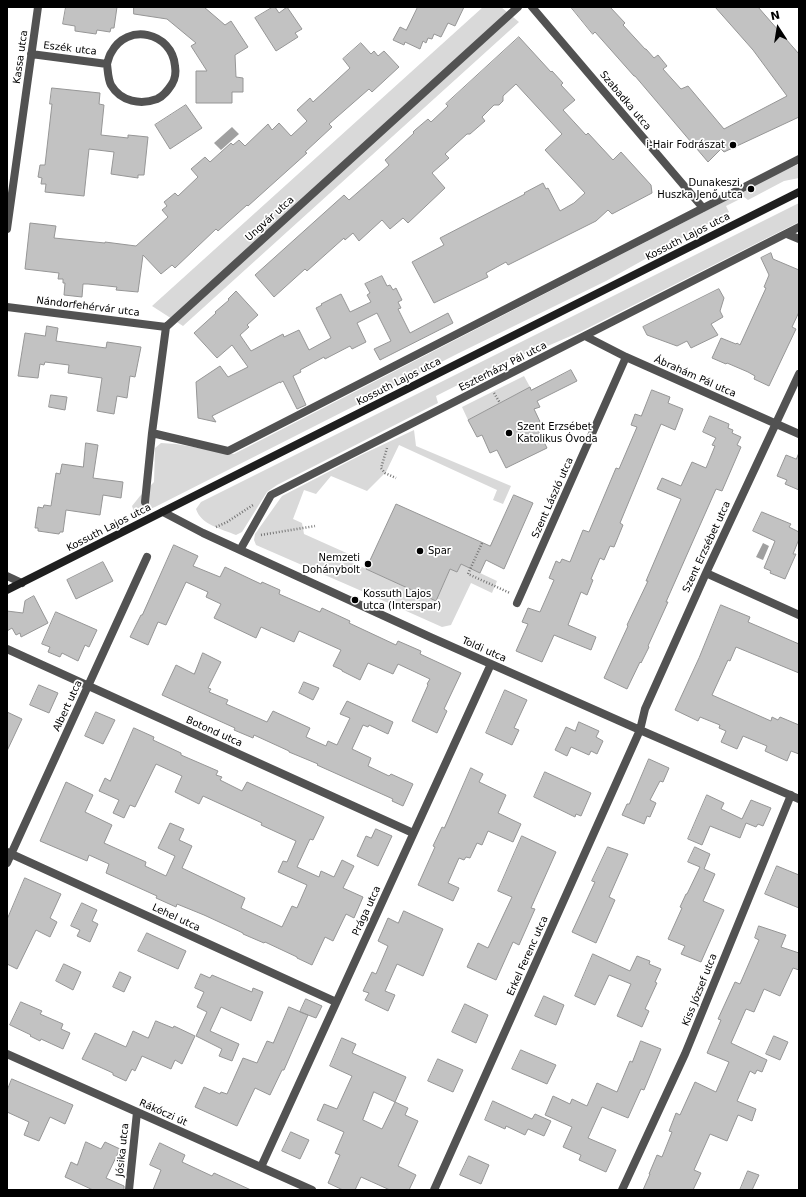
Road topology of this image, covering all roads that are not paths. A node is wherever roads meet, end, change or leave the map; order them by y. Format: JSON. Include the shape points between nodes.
{"nodes":[{"id":1,"x":38,"y":7,"type":"edge"},
{"id":2,"x":518,"y":7,"type":"edge"},
{"id":3,"x":532,"y":7,"type":"edge"},
{"id":4,"x":31,"y":54,"type":"junction"},
{"id":5,"x":107,"y":64,"type":"junction"},
{"id":6,"x":799,"y":159,"type":"edge"},
{"id":7,"x":799,"y":192,"type":"edge"},
{"id":8,"x":703,"y":208,"type":"junction"},
{"id":9,"x":799,"y":227,"type":"edge"},
{"id":10,"x":7,"y":229,"type":"edge"},
{"id":11,"x":787,"y":234,"type":"junction"},
{"id":12,"x":799,"y":239,"type":"edge"},
{"id":13,"x":7,"y":307,"type":"edge"},
{"id":14,"x":166,"y":327,"type":"junction"},
{"id":15,"x":585,"y":336,"type":"junction"},
{"id":16,"x":626,"y":357,"type":"junction"},
{"id":17,"x":799,"y":374,"type":"edge"},
{"id":18,"x":775,"y":424,"type":"junction"},
{"id":19,"x":152,"y":433,"type":"junction"},
{"id":20,"x":799,"y":434,"type":"edge"},
{"id":21,"x":145,"y":502,"type":"dead end"},
{"id":22,"x":163,"y":512,"type":"junction"},
{"id":23,"x":240,"y":550,"type":"junction"},
{"id":24,"x":147,"y":557,"type":"dead end"},
{"id":25,"x":706,"y":572,"type":"junction"},
{"id":26,"x":7,"y":576,"type":"edge"},
{"id":27,"x":22,"y":583,"type":"junction"},
{"id":28,"x":7,"y":590,"type":"edge"},
{"id":29,"x":518,"y":600,"type":"road end"},
{"id":30,"x":799,"y":615,"type":"edge"},
{"id":31,"x":7,"y":649,"type":"edge"},
{"id":32,"x":491,"y":664,"type":"junction"},
{"id":33,"x":88,"y":686,"type":"junction"},
{"id":34,"x":640,"y":730,"type":"junction"},
{"id":35,"x":795,"y":797,"type":"edge"},
{"id":36,"x":413,"y":833,"type":"junction"},
{"id":37,"x":9,"y":853,"type":"edge"},
{"id":38,"x":7,"y":863,"type":"edge"},
{"id":39,"x":336,"y":1002,"type":"junction"},
{"id":40,"x":7,"y":1054,"type":"edge"},
{"id":41,"x":137,"y":1112,"type":"junction"},
{"id":42,"x":261,"y":1167,"type":"junction"},
{"id":43,"x":129,"y":1190,"type":"edge"},
{"id":44,"x":312,"y":1190,"type":"edge"},
{"id":45,"x":434,"y":1190,"type":"edge"},
{"id":46,"x":622,"y":1190,"type":"edge"}],
"edges":[{"from":1,"to":4,"type":"street","name":"Kassa utca"},
{"from":2,"to":14,"type":"street","name":"Ungvár utca"},
{"from":3,"to":8,"type":"street","name":"Szabadka utca"},
{"from":4,"to":5,"type":"street","name":"Eszék utca"},
{"from":4,"to":10,"type":"street","name":"Kassa utca"},
{"from":5,"to":5,"type":"street","name":"Eszék utca","via":[[108,75],[118,94],[138,102],[160,98],[168,90],[176,70],[175,58],[169,48],[161,40],[144,34],[127,37],[118,44],[110,53]]},
{"from":6,"to":8,"type":"street","name":"Kossuth Lajos utca"},
{"from":7,"to":22,"type":"street","name":"Kossuth Lajos utca"},
{"from":8,"to":19,"type":"street","name":"Kossuth Lajos utca","via":[[228,451]]},
{"from":9,"to":11,"type":"street","name":"Eszterházy Pál utca"},
{"from":11,"to":12,"type":"street"},
{"from":11,"to":15,"type":"street","name":"Eszterházy Pál utca"},
{"from":13,"to":14,"type":"street","name":"Nándorfehérvár utca"},
{"from":14,"to":19,"type":"street"},
{"from":15,"to":16,"type":"street","name":"Ábrahám Pál utca"},
{"from":15,"to":23,"type":"street","name":"Eszterházy Pál utca","via":[[271,496]]},
{"from":16,"to":18,"type":"street","name":"Ábrahám Pál utca"},
{"from":16,"to":29,"type":"street","name":"Szent László utca"},
{"from":17,"to":18,"type":"street","name":"Szent Erzsébet utca"},
{"from":18,"to":20,"type":"street","name":"Ábrahám Pál utca"},
{"from":18,"to":25,"type":"street","name":"Szent Erzsébet utca"},
{"from":19,"to":21,"type":"street"},
{"from":22,"to":23,"type":"street","name":"Toldi utca"},
{"from":22,"to":27,"type":"street","name":"Kossuth Lajos utca"},
{"from":23,"to":32,"type":"street","name":"Toldi utca"},
{"from":24,"to":33,"type":"street","name":"Albert utca"},
{"from":25,"to":30,"type":"street"},
{"from":25,"to":34,"type":"street","name":"Szent Erzsébet utca","via":[[645,709]]},
{"from":26,"to":27,"type":"street"},
{"from":27,"to":28,"type":"street","name":"Kossuth Lajos utca"},
{"from":31,"to":33,"type":"street","name":"Botond utca"},
{"from":32,"to":34,"type":"street","name":"Toldi utca"},
{"from":32,"to":36,"type":"street","name":"Prága utca"},
{"from":33,"to":36,"type":"street","name":"Botond utca"},
{"from":33,"to":37,"type":"street","name":"Albert utca"},
{"from":34,"to":35,"type":"street","name":"Toldi utca"},
{"from":34,"to":45,"type":"street","name":"Erkel Ferenc utca"},
{"from":35,"to":46,"type":"street","name":"Kiss József utca","via":[[685,1054]]},
{"from":36,"to":39,"type":"street","name":"Prága utca"},
{"from":37,"to":38,"type":"street","name":"Albert utca"},
{"from":37,"to":39,"type":"street","name":"Lehel utca"},
{"from":39,"to":42,"type":"street","name":"Prága utca"},
{"from":40,"to":41,"type":"street","name":"Rákóczi út"},
{"from":41,"to":42,"type":"street","name":"Rákóczi út"},
{"from":41,"to":43,"type":"street","name":"Jósika utca"},
{"from":42,"to":44,"type":"street","name":"Rákóczi út"}]}
